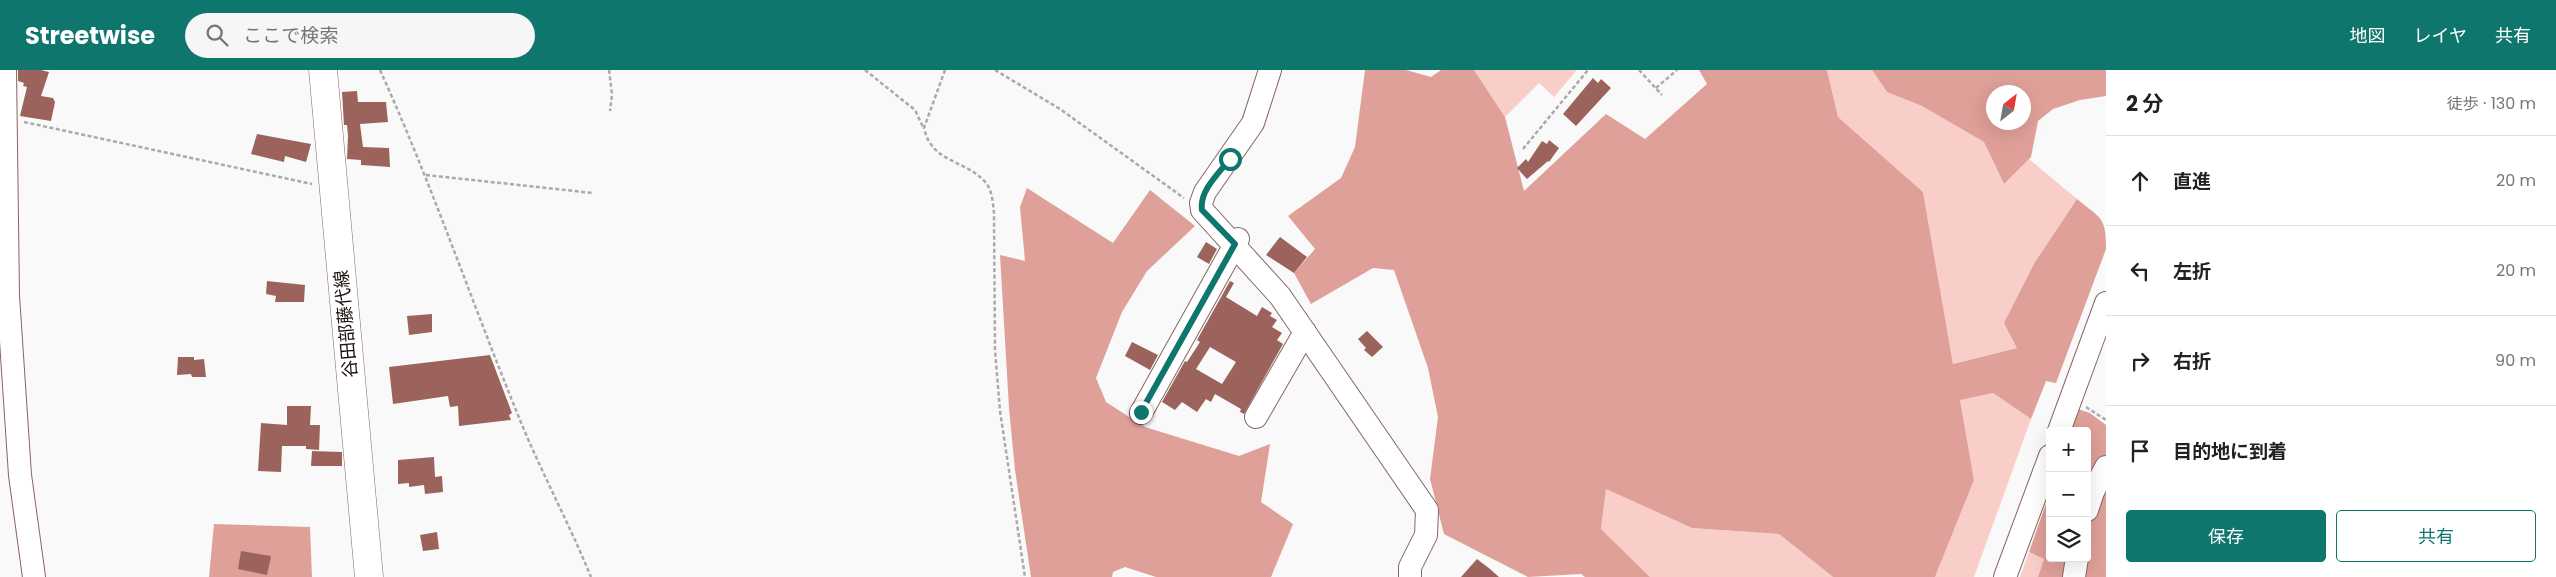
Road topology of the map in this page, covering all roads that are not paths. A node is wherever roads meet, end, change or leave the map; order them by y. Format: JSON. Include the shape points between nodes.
{"nodes":[{"id":1,"x":323,"y":70,"type":"edge"},
{"id":2,"x":1270,"y":70,"type":"edge"},
{"id":3,"x":4,"y":78,"type":"edge"},
{"id":4,"x":1236,"y":242,"type":"junction"},
{"id":5,"x":2106,"y":303,"type":"edge"},
{"id":6,"x":1305,"y":332,"type":"junction"},
{"id":7,"x":1141,"y":412,"type":"dead end"},
{"id":8,"x":1256,"y":418,"type":"dead end"},
{"id":9,"x":2061,"y":427,"type":"edge"},
{"id":10,"x":2046,"y":467,"type":"edge"},
{"id":11,"x":2106,"y":467,"type":"edge"},
{"id":12,"x":2091,"y":496,"type":"edge"},
{"id":13,"x":2076,"y":562,"type":"edge"},
{"id":14,"x":34,"y":577,"type":"edge"},
{"id":15,"x":369,"y":577,"type":"edge"},
{"id":16,"x":1410,"y":577,"type":"edge"},
{"id":17,"x":2006,"y":577,"type":"edge"},
{"id":18,"x":2074,"y":577,"type":"edge"}],
"edges":[{"from":1,"to":15,"type":"main road","name":"谷田部藤代線"},
{"from":2,"to":4,"type":"street","via":[[1253,123],[1201,202],[1202,210]]},
{"from":3,"to":14,"type":"street","via":[[8,296],[20,475]]},
{"from":4,"to":6,"type":"street"},
{"from":4,"to":7,"type":"street"},
{"from":5,"to":9,"type":"street"},
{"from":6,"to":8,"type":"street"},
{"from":6,"to":16,"type":"street","via":[[1427,510],[1426,535],[1410,567]]},
{"from":10,"to":17,"type":"street"},
{"from":11,"to":12,"type":"street"},
{"from":13,"to":18,"type":"street"}]}
